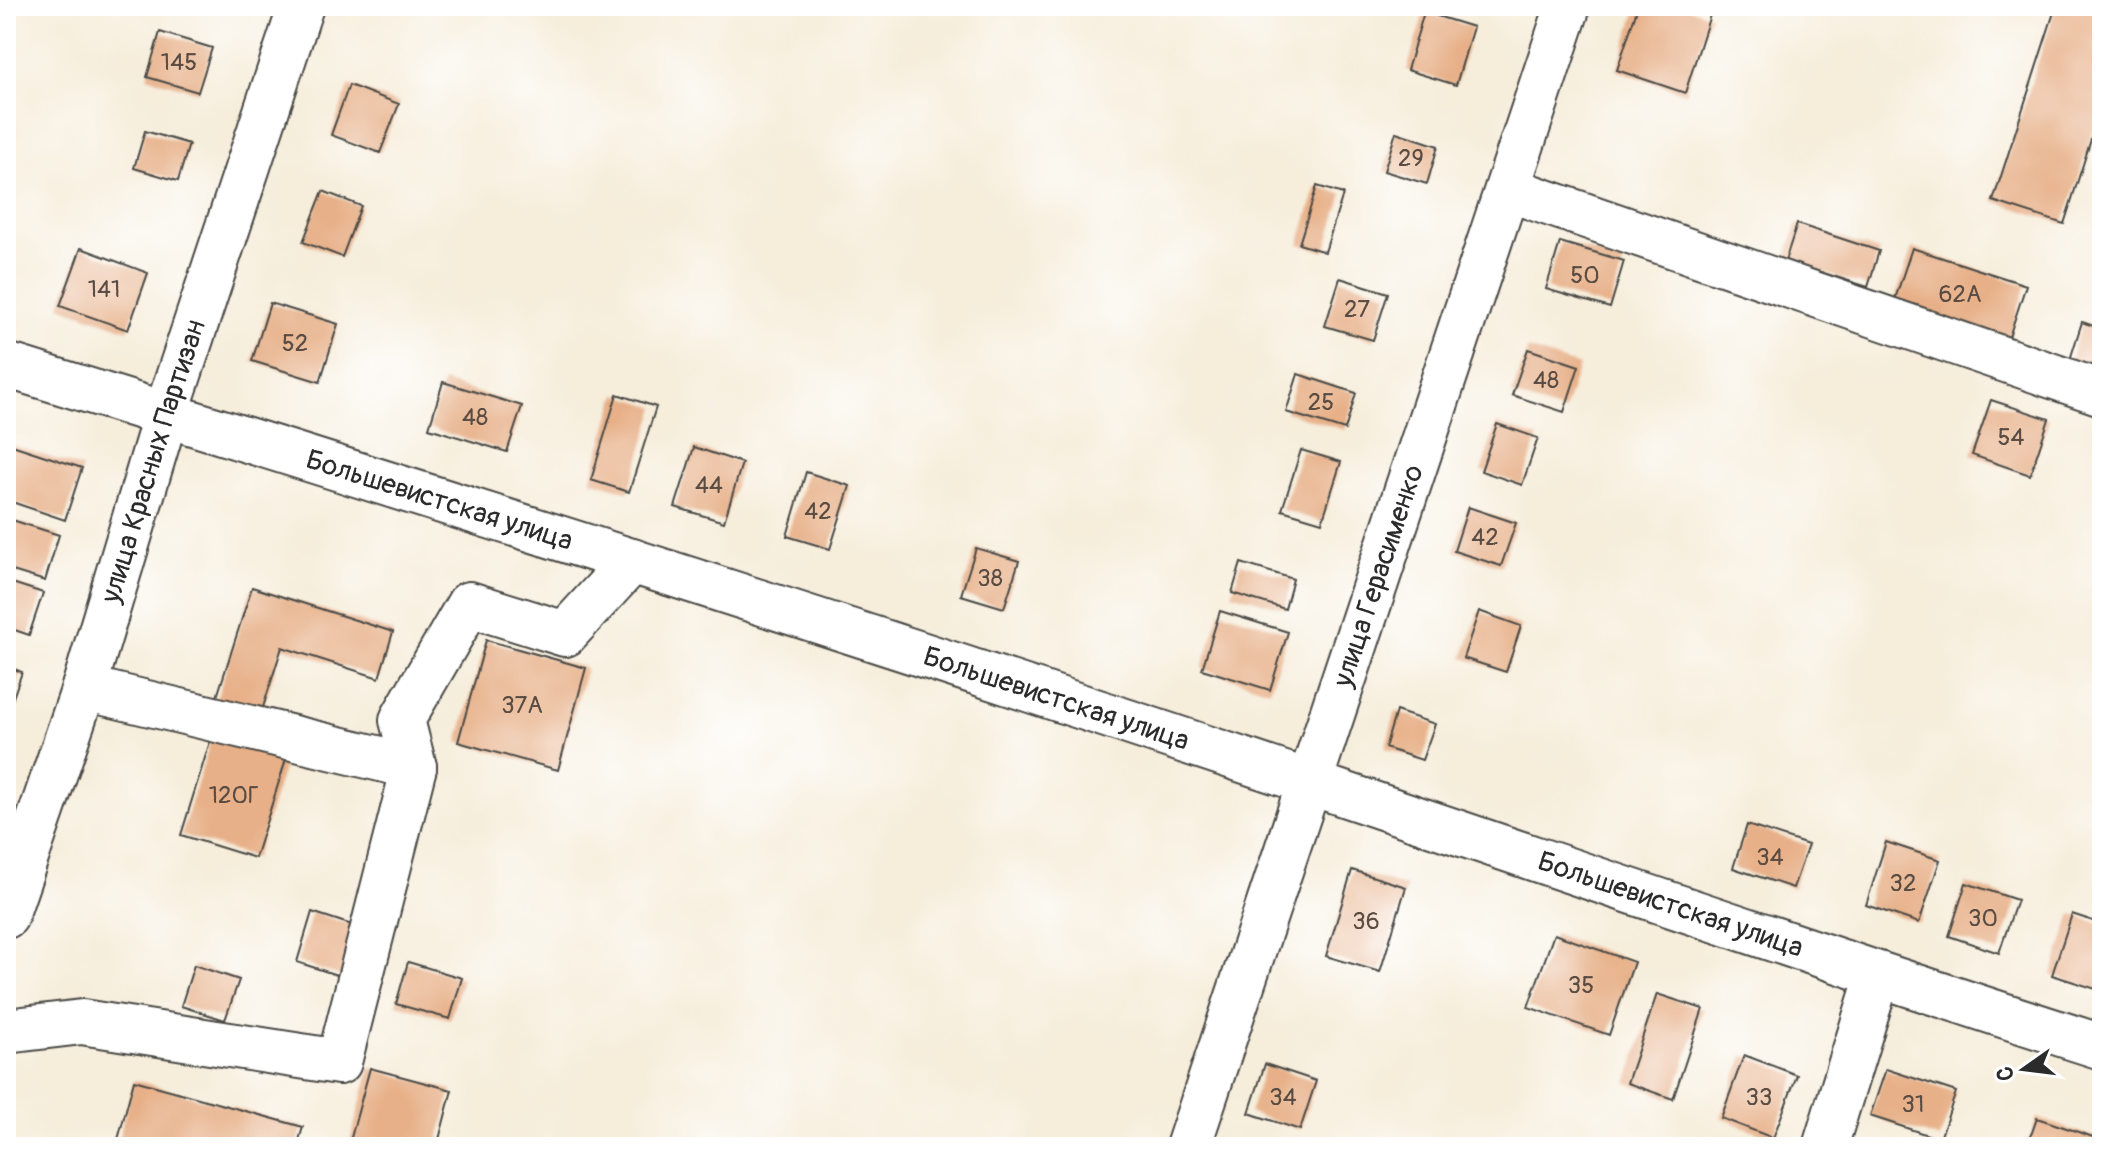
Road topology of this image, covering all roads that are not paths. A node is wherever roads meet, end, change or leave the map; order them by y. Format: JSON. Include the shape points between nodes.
{"nodes":[{"id":1,"x":301,"y":6,"type":"edge"},
{"id":2,"x":1568,"y":6,"type":"edge"},
{"id":3,"x":1508,"y":189,"type":"junction"},
{"id":4,"x":6,"y":365,"type":"edge"},
{"id":5,"x":2102,"y":393,"type":"edge"},
{"id":6,"x":166,"y":414,"type":"junction"},
{"id":7,"x":632,"y":561,"type":"junction"},
{"id":8,"x":84,"y":688,"type":"junction"},
{"id":9,"x":414,"y":767,"type":"junction"},
{"id":10,"x":1311,"y":783,"type":"junction"},
{"id":11,"x":6,"y":916,"type":"edge"},
{"id":12,"x":1878,"y":976,"type":"junction"},
{"id":13,"x":6,"y":1031,"type":"edge"},
{"id":14,"x":2102,"y":1047,"type":"edge"},
{"id":15,"x":1188,"y":1147,"type":"edge"},
{"id":16,"x":1825,"y":1147,"type":"edge"}],
"edges":[{"from":1,"to":6,"type":"main road","name":"улица Красных Партизан"},
{"from":2,"to":3,"type":"main road","name":"улица Герасименко"},
{"from":3,"to":5,"type":"main road"},
{"from":3,"to":10,"type":"main road","name":"улица Герасименко"},
{"from":4,"to":6,"type":"main road","name":"Большевистская улица"},
{"from":6,"to":7,"type":"main road","name":"Большевистская улица"},
{"from":6,"to":8,"type":"main road","name":"улица Красных Партизан"},
{"from":7,"to":9,"type":"main road","via":[[565,634],[469,604],[402,720]]},
{"from":7,"to":10,"type":"main road","name":"Большевистская улица"},
{"from":8,"to":9,"type":"main road"},
{"from":8,"to":11,"type":"main road","name":"улица Красных Партизан"},
{"from":9,"to":13,"type":"main road","via":[[339,1062],[82,1022]]},
{"from":10,"to":12,"type":"main road","name":"Большевистская улица"},
{"from":10,"to":15,"type":"main road","name":"улица Герасименко"},
{"from":12,"to":14,"type":"main road","name":"Большевистская улица"},
{"from":12,"to":16,"type":"main road"}]}
